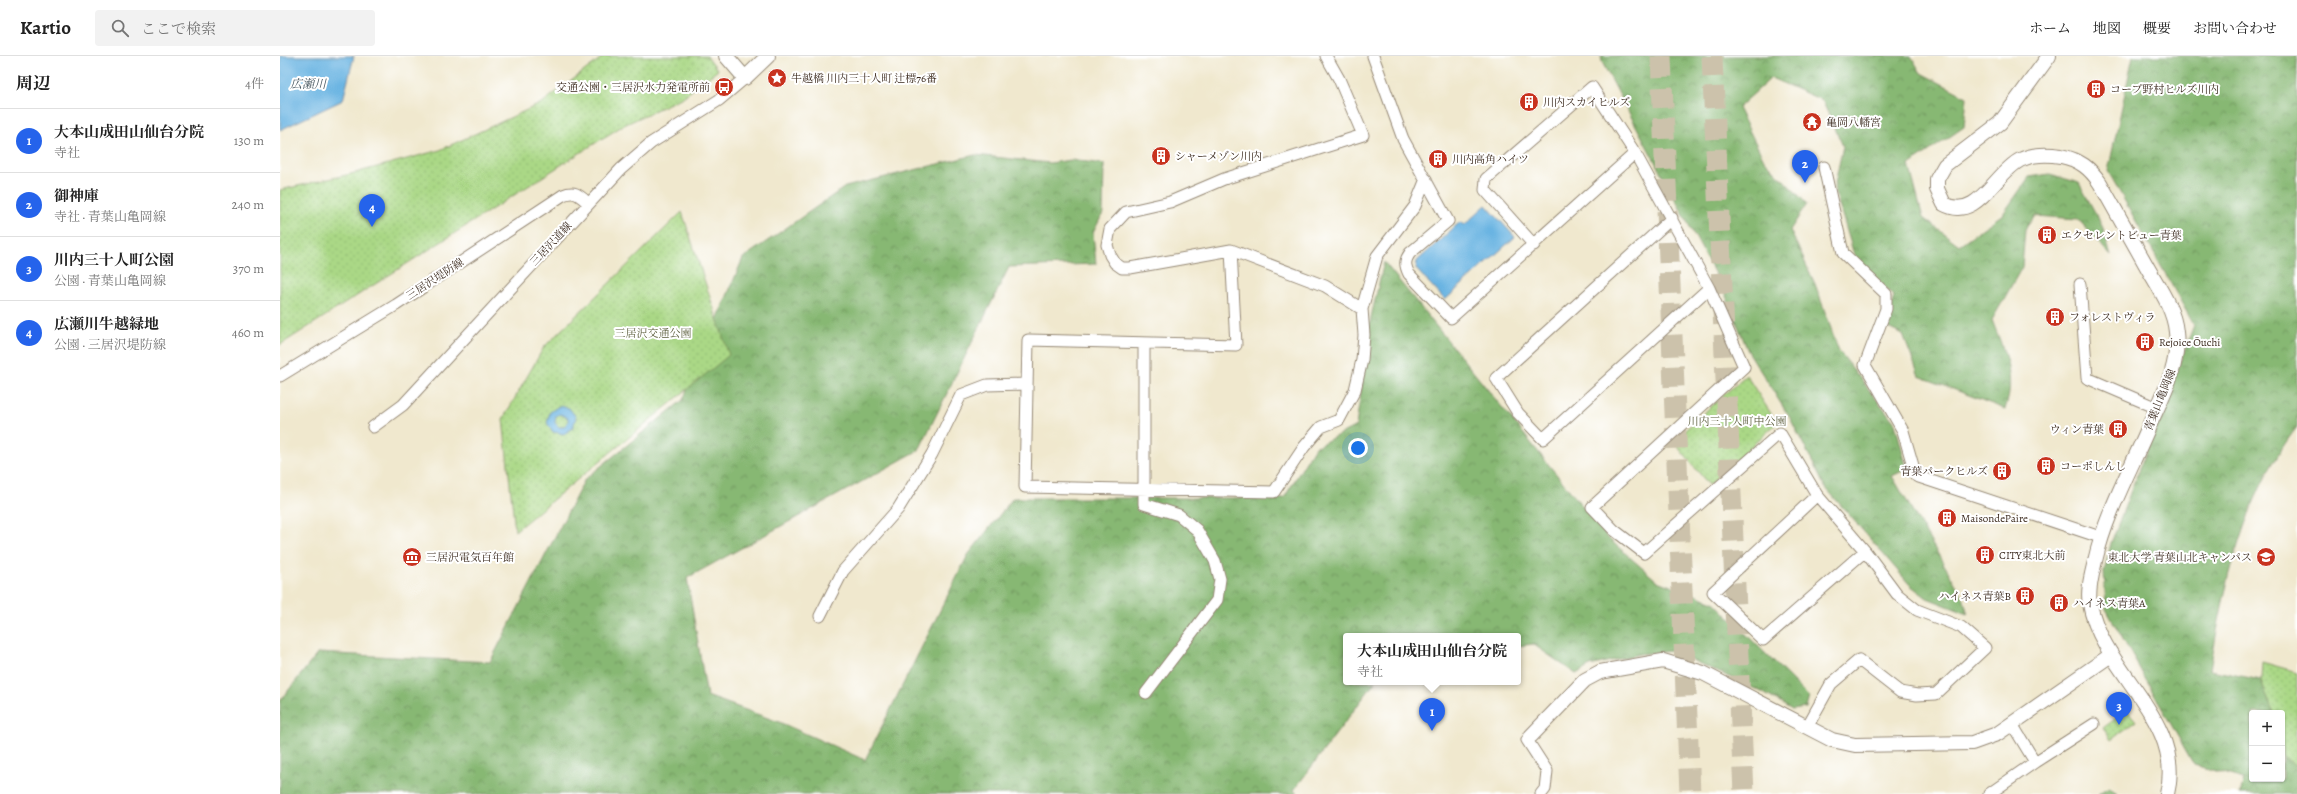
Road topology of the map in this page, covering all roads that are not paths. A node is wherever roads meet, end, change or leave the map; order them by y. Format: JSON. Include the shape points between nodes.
{"nodes":[{"id":1,"x":768,"y":56,"type":"edge"},
{"id":2,"x":1326,"y":56,"type":"edge"},
{"id":3,"x":1373,"y":56,"type":"edge"},
{"id":4,"x":2049,"y":56,"type":"edge"},
{"id":5,"x":729,"y":59,"type":"edge"},
{"id":6,"x":745,"y":78,"type":"junction"},
{"id":7,"x":1635,"y":153,"type":"junction"},
{"id":8,"x":1824,"y":167,"type":"dead end"},
{"id":9,"x":1426,"y":179,"type":"junction"},
{"id":10,"x":588,"y":203,"type":"junction"},
{"id":11,"x":1672,"y":218,"type":"junction"},
{"id":12,"x":1534,"y":245,"type":"junction"},
{"id":13,"x":1231,"y":250,"type":"junction"},
{"id":14,"x":2080,"y":284,"type":"dead end"},
{"id":15,"x":1709,"y":288,"type":"junction"},
{"id":16,"x":1362,"y":309,"type":"junction"},
{"id":17,"x":1144,"y":343,"type":"junction"},
{"id":18,"x":280,"y":376,"type":"edge"},
{"id":19,"x":1027,"y":384,"type":"junction"},
{"id":20,"x":2157,"y":408,"type":"junction"},
{"id":21,"x":373,"y":427,"type":"dead end"},
{"id":22,"x":1145,"y":490,"type":"junction"},
{"id":23,"x":1817,"y":495,"type":"junction"},
{"id":24,"x":2100,"y":537,"type":"junction"},
{"id":25,"x":1865,"y":551,"type":"junction"},
{"id":26,"x":820,"y":616,"type":"dead end"},
{"id":27,"x":2111,"y":655,"type":"junction"},
{"id":28,"x":1146,"y":692,"type":"dead end"},
{"id":29,"x":2012,"y":724,"type":"junction"},
{"id":30,"x":2094,"y":724,"type":"dead end"},
{"id":31,"x":1807,"y":727,"type":"junction"},
{"id":32,"x":1531,"y":736,"type":"joint"},
{"id":33,"x":2035,"y":762,"type":"junction"},
{"id":34,"x":1541,"y":794,"type":"edge"},
{"id":35,"x":1989,"y":794,"type":"edge"},
{"id":36,"x":2167,"y":794,"type":"edge"}],
"edges":[{"from":1,"to":6,"type":"street"},
{"from":2,"to":13,"type":"street","via":[[1339,79],[1363,135],[1224,179],[1170,202],[1126,212],[1116,221],[1108,236],[1110,256],[1122,268]]},
{"from":3,"to":9,"type":"street","via":[[1403,139]]},
{"from":4,"to":20,"type":"street","name":"青葉山亀岡線","via":[[2000,123],[1944,165],[1937,179],[1937,189],[1944,204],[1956,208],[1966,207],[1974,204],[2019,160],[2051,154],[2068,157],[2082,163],[2093,172],[2166,300],[2176,331],[2176,358]]},
{"from":5,"to":6,"type":"street"},
{"from":6,"to":10,"type":"street","name":"三居沢道線","via":[[719,100],[651,143]]},
{"from":7,"to":11,"type":"street"},
{"from":7,"to":12,"type":"street"},
{"from":7,"to":12,"type":"street","via":[[1592,87],[1486,179],[1485,190]]},
{"from":8,"to":24,"type":"street","via":[[1843,253],[1886,294],[1886,309],[1865,365],[1903,431],[1916,476]]},
{"from":9,"to":12,"type":"street","via":[[1448,221],[1410,253],[1405,267],[1451,318]]},
{"from":9,"to":16,"type":"street","via":[[1415,206],[1377,256]]},
{"from":10,"to":18,"type":"street","name":"三居沢堤防線","via":[[578,194],[570,192],[563,195],[396,305]]},
{"from":10,"to":21,"type":"street","name":"三居沢道線","via":[[403,404]]},
{"from":11,"to":15,"type":"street"},
{"from":11,"to":15,"type":"street","via":[[1496,378],[1518,413],[1543,439]]},
{"from":13,"to":16,"type":"street","via":[[1325,286]]},
{"from":13,"to":17,"type":"street","via":[[1236,345]]},
{"from":14,"to":20,"type":"street","via":[[2087,378]]},
{"from":15,"to":23,"type":"street","via":[[1744,367],[1592,507],[1614,530],[1644,553],[1780,433]]},
{"from":16,"to":22,"type":"street","via":[[1362,360],[1355,390],[1339,420],[1321,427],[1304,447],[1274,492]]},
{"from":17,"to":19,"type":"street","via":[[1028,340]]},
{"from":17,"to":22,"type":"street"},
{"from":19,"to":22,"type":"street","via":[[1025,487]]},
{"from":19,"to":26,"type":"street","via":[[987,385],[961,395],[932,454],[898,509],[843,570]]},
{"from":20,"to":24,"type":"street","name":"青葉山亀岡線"},
{"from":22,"to":28,"type":"street","via":[[1144,504],[1179,516],[1197,530],[1216,561],[1220,579],[1217,600]]},
{"from":23,"to":25,"type":"street"},
{"from":23,"to":25,"type":"street","via":[[1713,592],[1763,640]]},
{"from":24,"to":27,"type":"street","name":"青葉山亀岡線","via":[[2092,571],[2089,602],[2096,628]]},
{"from":25,"to":31,"type":"street","via":[[1897,594],[1917,610],[1961,627],[1985,648],[1936,694],[1917,695],[1900,692],[1859,660],[1831,684]]},
{"from":27,"to":29,"type":"street"},
{"from":27,"to":36,"type":"street","name":"青葉山亀岡線","via":[[2157,723],[2167,748],[2170,771]]},
{"from":29,"to":31,"type":"street","via":[[1997,734],[1972,743],[1855,745],[1832,740]]},
{"from":29,"to":33,"type":"street"},
{"from":30,"to":33,"type":"street"},
{"from":31,"to":32,"type":"street","via":[[1703,673],[1663,661],[1607,670],[1584,680]]},
{"from":32,"to":34,"type":"street","via":[[1527,740],[1547,771],[1545,789]]},
{"from":33,"to":35,"type":"street"}]}
